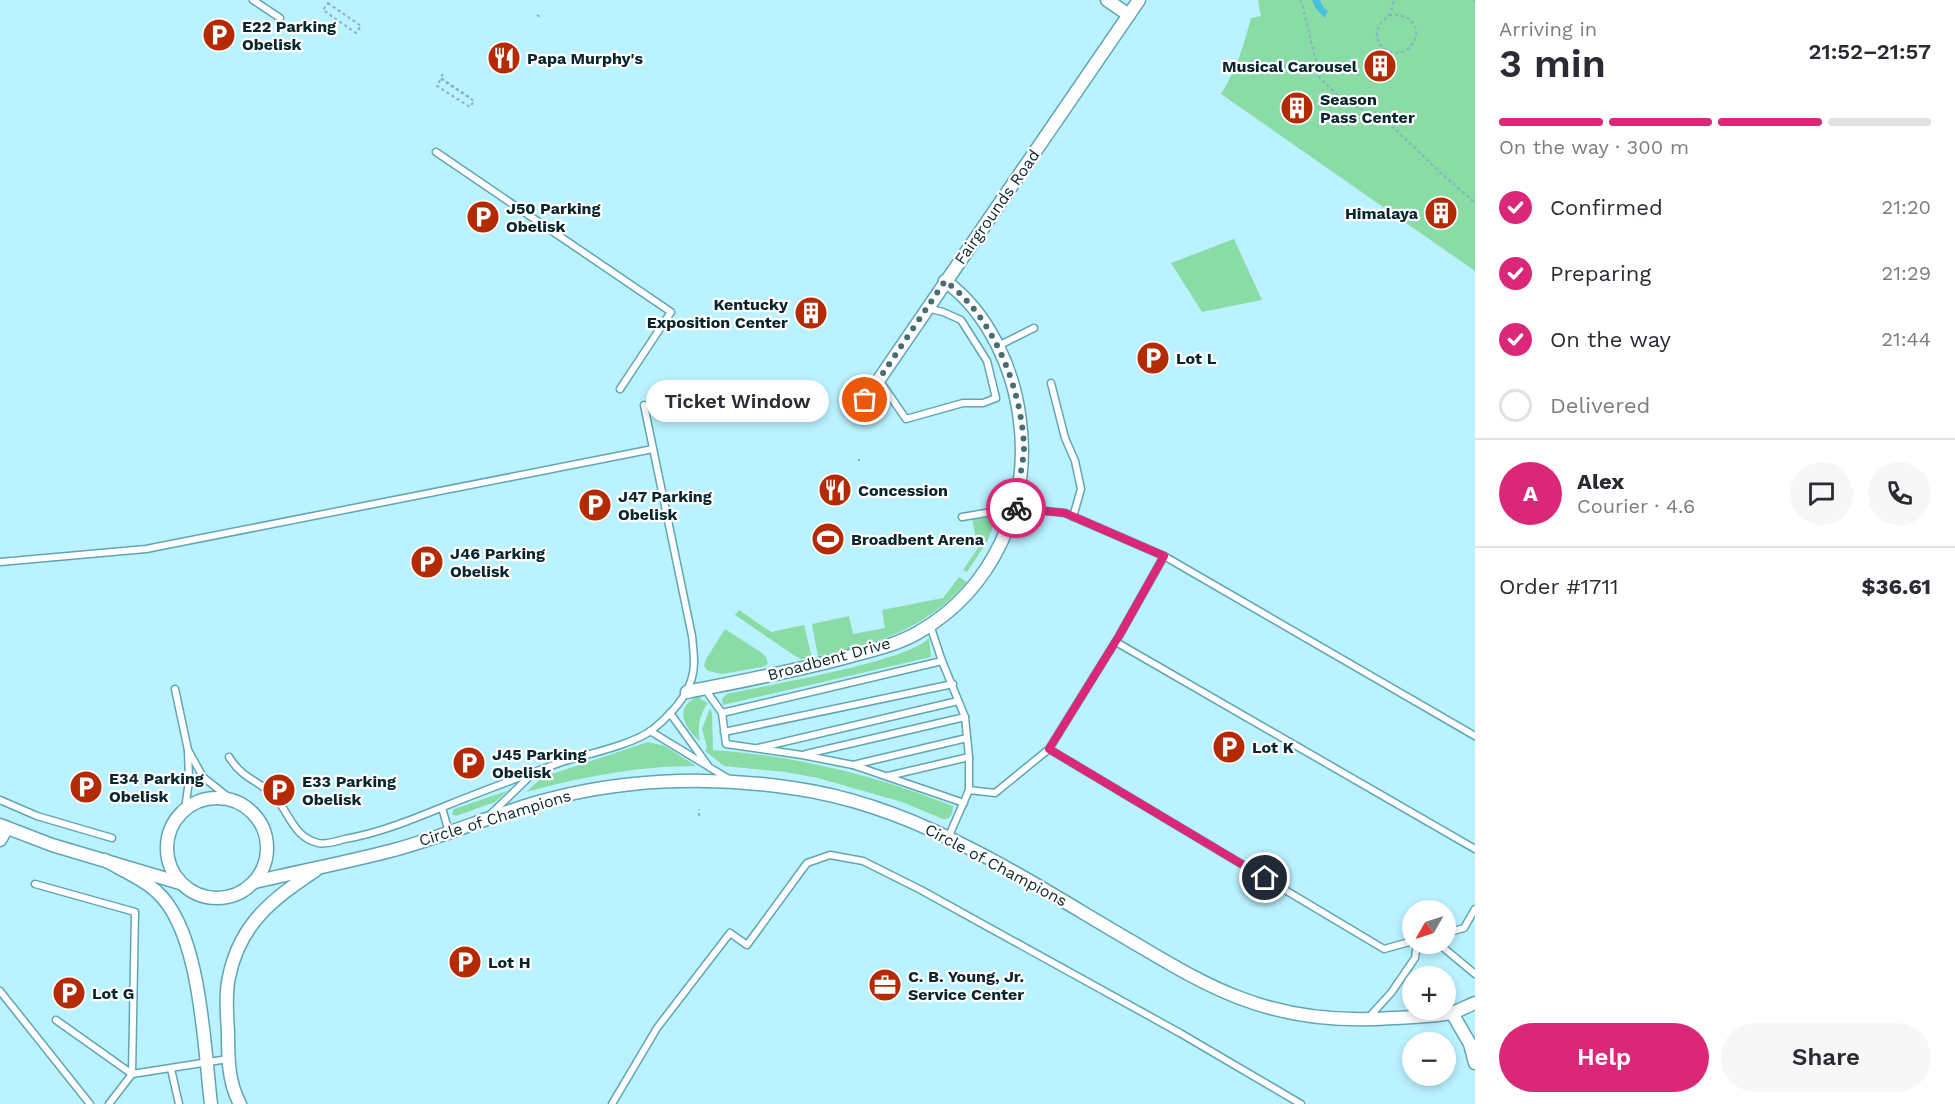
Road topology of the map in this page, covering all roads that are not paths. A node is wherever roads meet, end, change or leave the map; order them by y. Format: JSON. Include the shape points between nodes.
{"nodes":[{"id":1,"x":253,"y":0,"type":"edge"},
{"id":2,"x":1107,"y":0,"type":"edge"},
{"id":3,"x":1139,"y":0,"type":"edge"},
{"id":4,"x":1129,"y":15,"type":"junction"},
{"id":5,"x":280,"y":18,"type":"dead end"},
{"id":6,"x":436,"y":152,"type":"dead end"},
{"id":7,"x":945,"y":281,"type":"junction"},
{"id":8,"x":927,"y":308,"type":"junction"},
{"id":9,"x":1034,"y":328,"type":"dead end"},
{"id":10,"x":998,"y":346,"type":"junction"},
{"id":11,"x":878,"y":380,"type":"junction"},
{"id":12,"x":1051,"y":383,"type":"dead end"},
{"id":13,"x":620,"y":389,"type":"dead end"},
{"id":14,"x":865,"y":400,"type":"dead end"},
{"id":15,"x":644,"y":405,"type":"dead end"},
{"id":16,"x":653,"y":449,"type":"junction"},
{"id":17,"x":1015,"y":508,"type":"junction"},
{"id":18,"x":962,"y":517,"type":"dead end"},
{"id":19,"x":1073,"y":517,"type":"junction"},
{"id":20,"x":1164,"y":556,"type":"junction"},
{"id":21,"x":0,"y":562,"type":"edge"},
{"id":22,"x":930,"y":625,"type":"junction"},
{"id":23,"x":1116,"y":642,"type":"junction"},
{"id":24,"x":942,"y":661,"type":"junction"},
{"id":25,"x":953,"y":684,"type":"junction"},
{"id":26,"x":176,"y":689,"type":"dead end"},
{"id":27,"x":704,"y":689,"type":"junction"},
{"id":28,"x":687,"y":692,"type":"junction"},
{"id":29,"x":958,"y":701,"type":"junction"},
{"id":30,"x":670,"y":713,"type":"junction"},
{"id":31,"x":722,"y":713,"type":"junction"},
{"id":32,"x":965,"y":717,"type":"junction"},
{"id":33,"x":650,"y":731,"type":"junction"},
{"id":34,"x":724,"y":732,"type":"junction"},
{"id":35,"x":1475,"y":736,"type":"edge"},
{"id":36,"x":968,"y":738,"type":"junction"},
{"id":37,"x":754,"y":748,"type":"junction"},
{"id":38,"x":1049,"y":749,"type":"junction"},
{"id":39,"x":188,"y":750,"type":"junction"},
{"id":40,"x":802,"y":755,"type":"junction"},
{"id":41,"x":229,"y":757,"type":"dead end"},
{"id":42,"x":969,"y":757,"type":"junction"},
{"id":43,"x":853,"y":765,"type":"junction"},
{"id":44,"x":709,"y":767,"type":"junction"},
{"id":45,"x":532,"y":774,"type":"junction"},
{"id":46,"x":888,"y":776,"type":"junction"},
{"id":47,"x":734,"y":782,"type":"junction"},
{"id":48,"x":969,"y":790,"type":"junction"},
{"id":49,"x":0,"y":800,"type":"edge"},
{"id":50,"x":232,"y":800,"type":"junction"},
{"id":51,"x":964,"y":803,"type":"junction"},
{"id":52,"x":442,"y":808,"type":"junction"},
{"id":53,"x":185,"y":809,"type":"junction"},
{"id":54,"x":484,"y":821,"type":"junction"},
{"id":55,"x":3,"y":826,"type":"edge"},
{"id":56,"x":449,"y":832,"type":"junction"},
{"id":57,"x":948,"y":837,"type":"junction"},
{"id":58,"x":112,"y":838,"type":"dead end"},
{"id":59,"x":0,"y":840,"type":"edge"},
{"id":60,"x":1475,"y":849,"type":"edge"},
{"id":61,"x":105,"y":860,"type":"junction"},
{"id":62,"x":323,"y":866,"type":"junction"},
{"id":63,"x":180,"y":882,"type":"junction"},
{"id":64,"x":255,"y":882,"type":"junction"},
{"id":65,"x":35,"y":884,"type":"dead end"},
{"id":66,"x":1475,"y":909,"type":"edge"},
{"id":67,"x":1456,"y":930,"type":"edge"},
{"id":68,"x":1402,"y":944,"type":"edge"},
{"id":69,"x":1416,"y":954,"type":"edge"},
{"id":70,"x":1451,"y":954,"type":"edge"},
{"id":71,"x":1475,"y":974,"type":"edge"},
{"id":72,"x":0,"y":991,"type":"edge"},
{"id":73,"x":1475,"y":1003,"type":"edge"},
{"id":74,"x":1456,"y":1011,"type":"edge"},
{"id":75,"x":1402,"y":1017,"type":"edge"},
{"id":76,"x":56,"y":1020,"type":"dead end"},
{"id":77,"x":1366,"y":1020,"type":"junction"},
{"id":78,"x":1456,"y":1020,"type":"edge"},
{"id":79,"x":228,"y":1059,"type":"junction"},
{"id":80,"x":206,"y":1062,"type":"junction"},
{"id":81,"x":1475,"y":1063,"type":"edge"},
{"id":82,"x":171,"y":1069,"type":"junction"},
{"id":83,"x":132,"y":1074,"type":"junction"},
{"id":84,"x":90,"y":1104,"type":"edge"},
{"id":85,"x":109,"y":1104,"type":"edge"},
{"id":86,"x":179,"y":1104,"type":"edge"},
{"id":87,"x":211,"y":1104,"type":"edge"},
{"id":88,"x":240,"y":1104,"type":"edge"},
{"id":89,"x":612,"y":1104,"type":"edge"},
{"id":90,"x":1300,"y":1104,"type":"edge"}],
"edges":[{"from":1,"to":5,"type":"lane"},
{"from":2,"to":4,"type":"street"},
{"from":3,"to":4,"type":"street","name":"Fairgrounds Road"},
{"from":4,"to":7,"type":"street","name":"Fairgrounds Road"},
{"from":6,"to":13,"type":"lane","via":[[671,312]]},
{"from":7,"to":8,"type":"street","name":"Fairgrounds Road"},
{"from":7,"to":10,"type":"street","name":"Broadbent Drive","via":[[960,291]]},
{"from":8,"to":11,"type":"street","name":"Fairgrounds Road"},
{"from":8,"to":11,"type":"lane","via":[[961,320],[987,361],[996,398],[906,418]]},
{"from":9,"to":10,"type":"lane"},
{"from":10,"to":17,"type":"street","name":"Broadbent Drive","via":[[1012,379],[1024,446]]},
{"from":11,"to":14,"type":"street","name":"Fairgrounds Road"},
{"from":12,"to":19,"type":"lane","via":[[1081,489]]},
{"from":15,"to":16,"type":"lane"},
{"from":16,"to":21,"type":"lane","via":[[146,549]]},
{"from":16,"to":28,"type":"lane","via":[[692,636],[694,666]]},
{"from":17,"to":18,"type":"lane"},
{"from":17,"to":19,"type":"lane"},
{"from":17,"to":22,"type":"street","name":"Broadbent Drive","via":[[988,568],[962,598]]},
{"from":19,"to":20,"type":"lane"},
{"from":20,"to":23,"type":"lane"},
{"from":20,"to":35,"type":"lane"},
{"from":22,"to":24,"type":"lane"},
{"from":22,"to":27,"type":"street","name":"Broadbent Drive","via":[[878,649]]},
{"from":23,"to":38,"type":"lane"},
{"from":23,"to":60,"type":"lane"},
{"from":24,"to":25,"type":"lane"},
{"from":24,"to":31,"type":"lane"},
{"from":25,"to":29,"type":"lane"},
{"from":25,"to":34,"type":"lane"},
{"from":26,"to":39,"type":"lane"},
{"from":27,"to":28,"type":"street","name":"Broadbent Drive"},
{"from":27,"to":31,"type":"lane"},
{"from":28,"to":30,"type":"lane"},
{"from":29,"to":32,"type":"lane"},
{"from":29,"to":37,"type":"lane"},
{"from":30,"to":33,"type":"lane"},
{"from":30,"to":44,"type":"lane"},
{"from":31,"to":34,"type":"lane"},
{"from":32,"to":36,"type":"lane"},
{"from":32,"to":40,"type":"lane"},
{"from":33,"to":44,"type":"lane"},
{"from":33,"to":45,"type":"lane"},
{"from":34,"to":37,"type":"lane","via":[[726,744]]},
{"from":36,"to":42,"type":"lane"},
{"from":36,"to":43,"type":"lane"},
{"from":37,"to":40,"type":"lane"},
{"from":38,"to":48,"type":"lane","via":[[995,793]]},
{"from":38,"to":68,"type":"lane","via":[[1384,949]]},
{"from":39,"to":50,"type":"lane","via":[[203,777]]},
{"from":39,"to":53,"type":"lane"},
{"from":40,"to":43,"type":"lane"},
{"from":41,"to":52,"type":"lane","via":[[237,770],[276,798],[295,829],[321,844],[397,826]]},
{"from":42,"to":46,"type":"lane"},
{"from":42,"to":48,"type":"lane"},
{"from":43,"to":46,"type":"lane"},
{"from":44,"to":47,"type":"lane"},
{"from":45,"to":52,"type":"lane"},
{"from":45,"to":54,"type":"lane"},
{"from":46,"to":51,"type":"lane"},
{"from":47,"to":54,"type":"street","name":"Circle of Champions","via":[[653,782],[576,793]]},
{"from":47,"to":57,"type":"street","name":"Circle of Champions","via":[[795,788],[861,803]]},
{"from":48,"to":51,"type":"lane"},
{"from":49,"to":58,"type":"lane","via":[[37,816]]},
{"from":50,"to":53,"type":"street","via":[[215,797]]},
{"from":50,"to":64,"type":"street","via":[[247,807],[266,834],[264,868]]},
{"from":51,"to":57,"type":"lane"},
{"from":52,"to":56,"type":"lane"},
{"from":53,"to":63,"type":"street","via":[[174,821],[166,853]]},
{"from":54,"to":56,"type":"street","name":"Circle of Champions"},
{"from":55,"to":59,"type":"street"},
{"from":55,"to":61,"type":"street"},
{"from":56,"to":62,"type":"street","name":"Circle of Champions"},
{"from":57,"to":77,"type":"street","name":"Circle of Champions","via":[[1213,987],[1293,1013]]},
{"from":61,"to":63,"type":"street"},
{"from":61,"to":80,"type":"street","via":[[155,890],[177,917],[197,988]]},
{"from":62,"to":64,"type":"street","name":"Circle of Champions"},
{"from":62,"to":79,"type":"street","via":[[258,915],[236,949],[228,979]]},
{"from":63,"to":64,"type":"street","via":[[193,893],[209,898],[226,898]]},
{"from":65,"to":83,"type":"lane","via":[[135,912]]},
{"from":66,"to":67,"type":"lane","via":[[1464,928]]},
{"from":69,"to":77,"type":"lane","via":[[1392,993]]},
{"from":70,"to":71,"type":"lane"},
{"from":72,"to":84,"type":"lane"},
{"from":73,"to":74,"type":"street","name":"Circle of Champions"},
{"from":75,"to":77,"type":"street","name":"Circle of Champions"},
{"from":76,"to":83,"type":"lane"},
{"from":78,"to":81,"type":"street","via":[[1470,1044]]},
{"from":79,"to":80,"type":"lane"},
{"from":79,"to":88,"type":"street"},
{"from":80,"to":82,"type":"lane"},
{"from":80,"to":87,"type":"street"},
{"from":82,"to":83,"type":"lane"},
{"from":82,"to":86,"type":"lane"},
{"from":83,"to":85,"type":"lane"},
{"from":89,"to":90,"type":"lane","via":[[657,1028],[730,933],[747,945],[807,863],[830,855],[863,861],[921,890]]}]}
